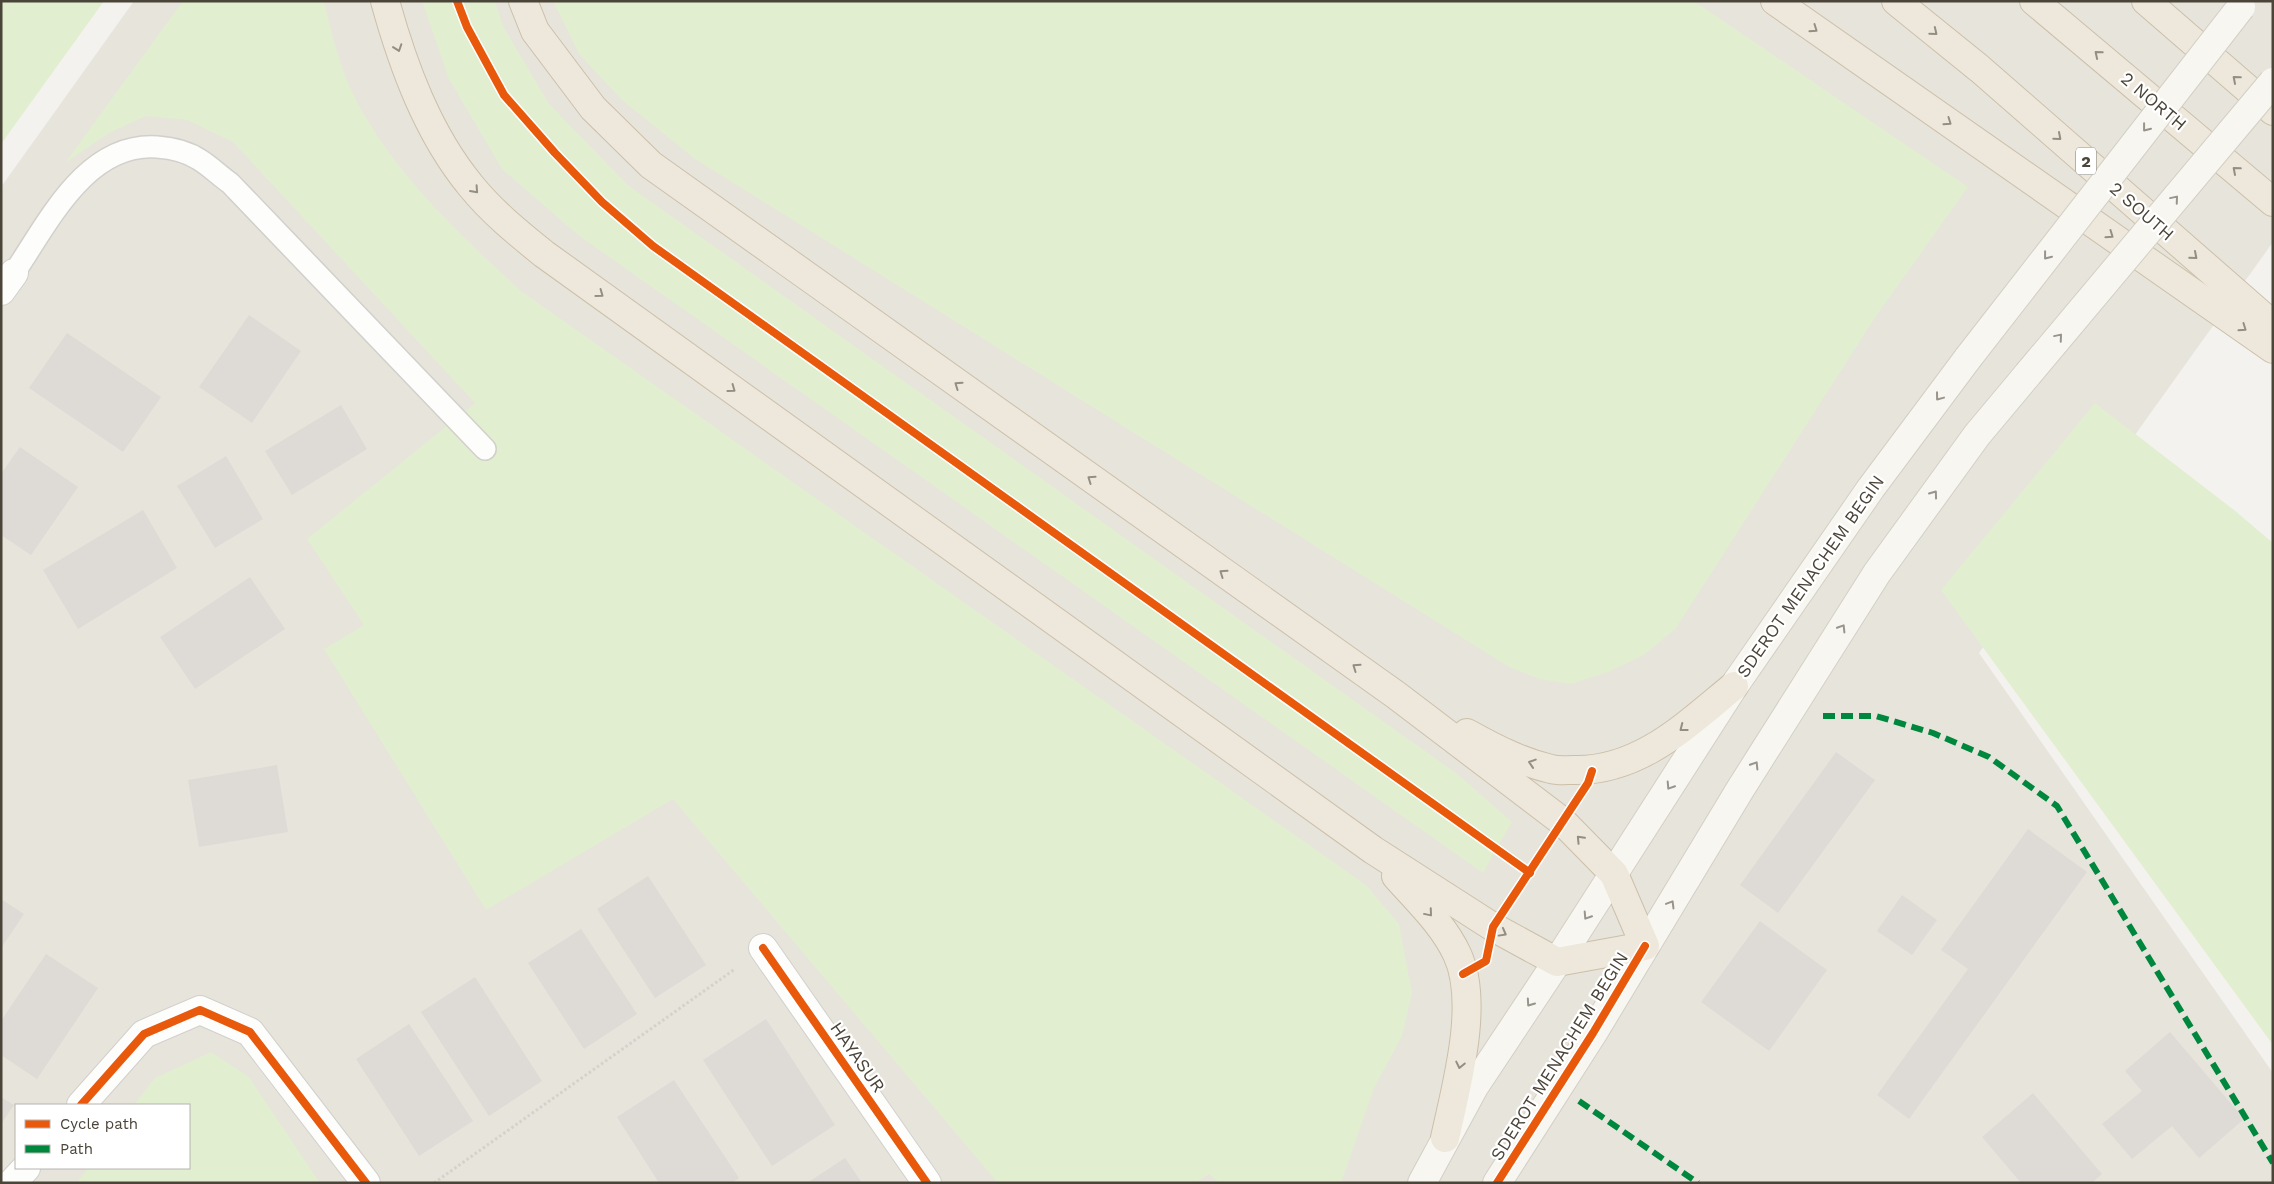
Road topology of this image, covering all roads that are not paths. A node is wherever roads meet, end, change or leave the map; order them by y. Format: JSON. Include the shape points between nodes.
{"nodes":[{"id":1,"x":385,"y":1,"type":"edge"},
{"id":2,"x":523,"y":1,"type":"edge"},
{"id":3,"x":1775,"y":1,"type":"edge"},
{"id":4,"x":1896,"y":1,"type":"edge"},
{"id":5,"x":2034,"y":1,"type":"edge"},
{"id":6,"x":2146,"y":1,"type":"edge"},
{"id":7,"x":2243,"y":4,"type":"edge"},
{"id":8,"x":2273,"y":82,"type":"edge"},
{"id":9,"x":2273,"y":111,"type":"edge"},
{"id":10,"x":2273,"y":202,"type":"edge"},
{"id":11,"x":7,"y":282,"type":"edge"},
{"id":12,"x":2273,"y":325,"type":"edge"},
{"id":13,"x":2273,"y":349,"type":"edge"},
{"id":14,"x":485,"y":450,"type":"dead end"},
{"id":15,"x":1734,"y":686,"type":"junction"},
{"id":16,"x":1396,"y":695,"type":"junction"},
{"id":17,"x":1374,"y":850,"type":"junction"},
{"id":18,"x":1614,"y":874,"type":"junction"},
{"id":19,"x":1645,"y":946,"type":"junction"},
{"id":20,"x":764,"y":948,"type":"road end"},
{"id":21,"x":1557,"y":962,"type":"junction"},
{"id":22,"x":82,"y":1104,"type":"edge"},
{"id":23,"x":1445,"y":1138,"type":"junction"},
{"id":24,"x":25,"y":1169,"type":"edge"},
{"id":25,"x":12,"y":1183,"type":"edge"},
{"id":26,"x":366,"y":1183,"type":"edge"},
{"id":27,"x":927,"y":1183,"type":"edge"},
{"id":28,"x":1422,"y":1183,"type":"edge"},
{"id":29,"x":1497,"y":1183,"type":"edge"}],
"edges":[{"from":1,"to":17,"type":"highway","one_way":true,"via":[[417,96],[471,186],[503,220],[544,254]]},
{"from":16,"to":2,"type":"highway","one_way":true,"via":[[651,165],[593,108],[535,31]]},
{"from":3,"to":13,"type":"highway","one_way":true},
{"from":4,"to":12,"type":"highway","name":"2 SOUTH","number":"2","one_way":true,"via":[[1980,69]]},
{"from":10,"to":5,"type":"highway","name":"2 NORTH","one_way":true},
{"from":9,"to":6,"type":"highway","one_way":true},
{"from":7,"to":15,"type":"main road","name":"SDEROT MENACHEM BEGIN","one_way":true,"bridge":true,"via":[[1968,358],[1871,488]]},
{"from":19,"to":8,"type":"main road","name":"SDEROT MENACHEM BEGIN","one_way":true,"bridge":true,"via":[[1877,573],[1977,435]]},
{"from":11,"to":14,"type":"lane","via":[[70,190],[97,164],[117,152],[145,146],[171,148],[199,159],[230,183]]},
{"from":15,"to":16,"type":"highway","one_way":true,"via":[[1663,743],[1621,764],[1592,771],[1552,770],[1510,756]]},
{"from":15,"to":18,"type":"main road","name":"SDEROT MENACHEM BEGIN","one_way":true},
{"from":18,"to":16,"type":"highway","one_way":true,"via":[[1563,822]]},
{"from":17,"to":21,"type":"highway","one_way":true,"via":[[1493,927]]},
{"from":17,"to":23,"type":"highway","one_way":true,"via":[[1438,923],[1457,954],[1463,974],[1466,1017],[1463,1052]]},
{"from":18,"to":19,"type":"highway"},
{"from":18,"to":21,"type":"main road","name":"SDEROT MENACHEM BEGIN","one_way":true},
{"from":19,"to":21,"type":"highway"},
{"from":19,"to":29,"type":"main road","name":"SDEROT MENACHEM BEGIN"},
{"from":20,"to":27,"type":"street","name":"HAYASUR"},
{"from":21,"to":23,"type":"main road","name":"SDEROT MENACHEM BEGIN","one_way":true,"via":[[1500,1046]]},
{"from":22,"to":26,"type":"street","via":[[144,1034],[200,1010],[250,1032]]},
{"from":23,"to":28,"type":"main road","name":"SDEROT MENACHEM BEGIN"},
{"from":24,"to":25,"type":"street"}]}
